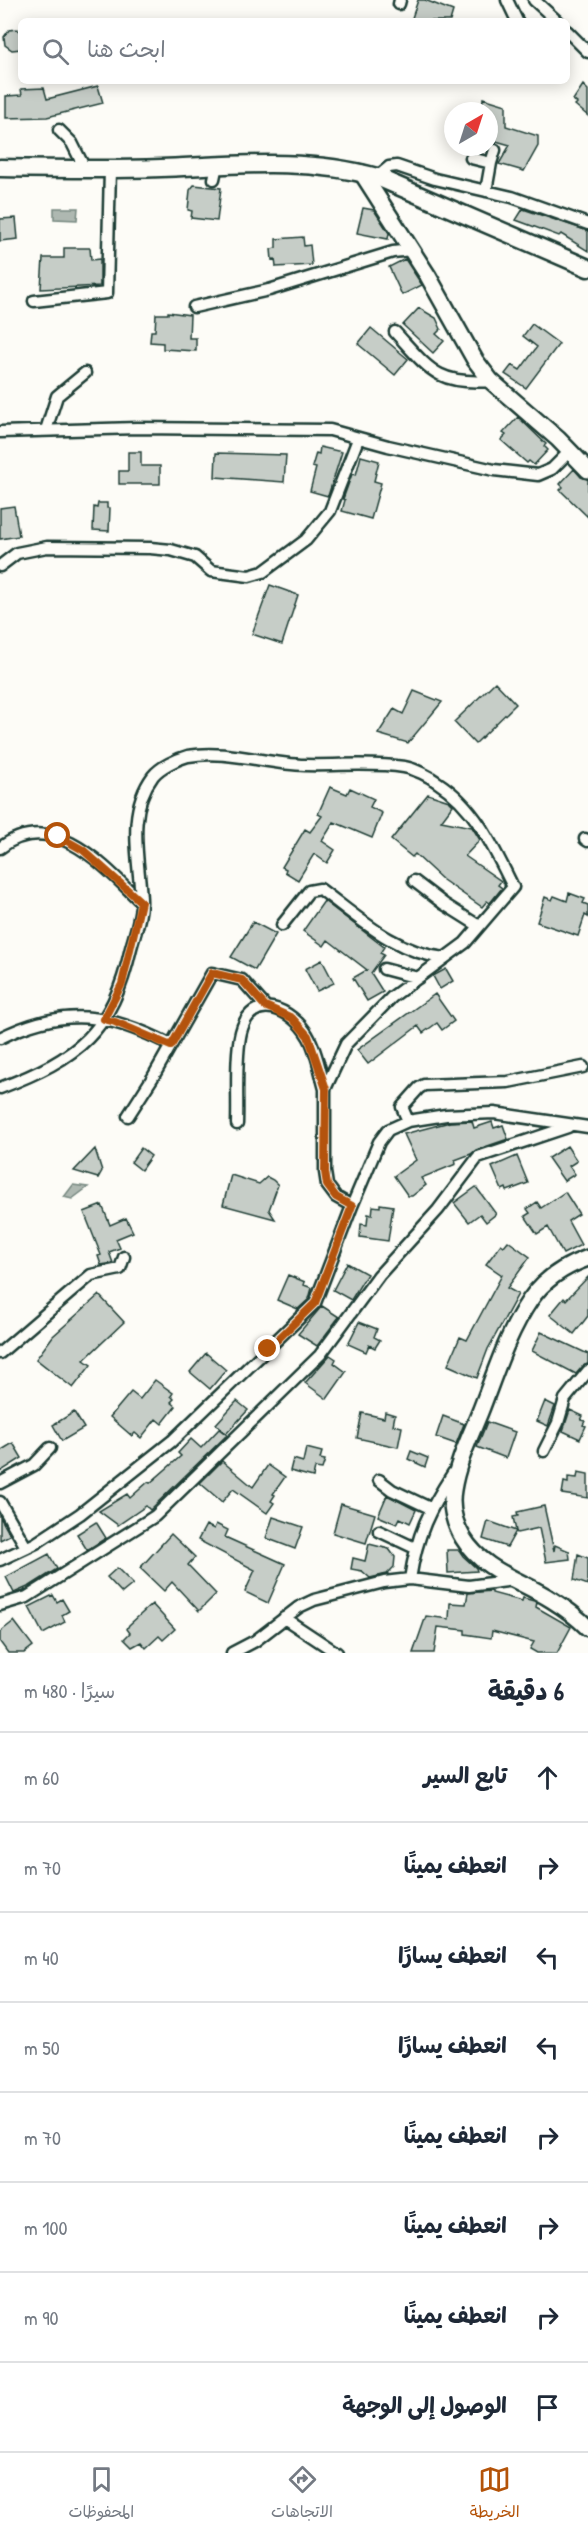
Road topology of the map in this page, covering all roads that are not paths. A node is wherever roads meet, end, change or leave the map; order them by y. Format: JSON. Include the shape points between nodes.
{"nodes":[{"id":1,"x":507,"y":0,"type":"edge"},
{"id":2,"x":534,"y":0,"type":"edge"},
{"id":3,"x":516,"y":18,"type":"edge"},
{"id":4,"x":554,"y":18,"type":"edge"},
{"id":5,"x":570,"y":34,"type":"edge"},
{"id":6,"x":588,"y":52,"type":"edge"},
{"id":7,"x":59,"y":130,"type":"dead end"},
{"id":8,"x":493,"y":156,"type":"edge"},
{"id":9,"x":471,"y":158,"type":"dead end"},
{"id":10,"x":491,"y":163,"type":"junction"},
{"id":11,"x":0,"y":168,"type":"edge"},
{"id":12,"x":85,"y":169,"type":"junction"},
{"id":13,"x":110,"y":169,"type":"junction"},
{"id":14,"x":369,"y":175,"type":"junction"},
{"id":15,"x":486,"y":191,"type":"junction"},
{"id":16,"x":105,"y":197,"type":"dead end"},
{"id":17,"x":588,"y":224,"type":"edge"},
{"id":18,"x":411,"y":250,"type":"junction"},
{"id":19,"x":588,"y":268,"type":"edge"},
{"id":20,"x":34,"y":301,"type":"dead end"},
{"id":21,"x":194,"y":307,"type":"dead end"},
{"id":22,"x":395,"y":332,"type":"dead end"},
{"id":23,"x":85,"y":373,"type":"dead end"},
{"id":24,"x":491,"y":381,"type":"junction"},
{"id":25,"x":46,"y":430,"type":"junction"},
{"id":26,"x":0,"y":432,"type":"edge"},
{"id":27,"x":358,"y":439,"type":"junction"},
{"id":28,"x":570,"y":451,"type":"junction"},
{"id":29,"x":588,"y":470,"type":"edge"},
{"id":30,"x":0,"y":566,"type":"edge"},
{"id":31,"x":0,"y":848,"type":"edge"},
{"id":32,"x":414,"y":881,"type":"dead end"},
{"id":33,"x":141,"y":902,"type":"junction"},
{"id":34,"x":282,"y":925,"type":"dead end"},
{"id":35,"x":479,"y":926,"type":"junction"},
{"id":36,"x":445,"y":958,"type":"junction"},
{"id":37,"x":384,"y":969,"type":"dead end"},
{"id":38,"x":418,"y":978,"type":"junction"},
{"id":39,"x":265,"y":1006,"type":"junction"},
{"id":40,"x":104,"y":1019,"type":"junction"},
{"id":41,"x":0,"y":1038,"type":"edge"},
{"id":42,"x":171,"y":1046,"type":"junction"},
{"id":43,"x":583,"y":1067,"type":"dead end"},
{"id":44,"x":0,"y":1088,"type":"edge"},
{"id":45,"x":326,"y":1089,"type":"junction"},
{"id":46,"x":128,"y":1116,"type":"dead end"},
{"id":47,"x":408,"y":1121,"type":"junction"},
{"id":48,"x":237,"y":1124,"type":"dead end"},
{"id":49,"x":570,"y":1126,"type":"junction"},
{"id":50,"x":588,"y":1127,"type":"edge"},
{"id":51,"x":352,"y":1206,"type":"junction"},
{"id":52,"x":124,"y":1257,"type":"dead end"},
{"id":53,"x":588,"y":1257,"type":"edge"},
{"id":54,"x":0,"y":1353,"type":"edge"},
{"id":55,"x":588,"y":1371,"type":"edge"},
{"id":56,"x":50,"y":1448,"type":"dead end"},
{"id":57,"x":544,"y":1451,"type":"dead end"},
{"id":58,"x":459,"y":1465,"type":"junction"},
{"id":59,"x":379,"y":1480,"type":"dead end"},
{"id":60,"x":0,"y":1483,"type":"edge"},
{"id":61,"x":0,"y":1502,"type":"edge"},
{"id":62,"x":430,"y":1508,"type":"junction"},
{"id":63,"x":380,"y":1531,"type":"dead end"},
{"id":64,"x":26,"y":1547,"type":"junction"},
{"id":65,"x":415,"y":1548,"type":"junction"},
{"id":66,"x":0,"y":1560,"type":"edge"},
{"id":67,"x":410,"y":1579,"type":"junction"},
{"id":68,"x":514,"y":1580,"type":"junction"},
{"id":69,"x":0,"y":1605,"type":"edge"},
{"id":70,"x":284,"y":1618,"type":"junction"},
{"id":71,"x":588,"y":1628,"type":"edge"},
{"id":72,"x":232,"y":1653,"type":"edge"},
{"id":73,"x":337,"y":1653,"type":"edge"}],
"edges":[{"from":1,"to":3,"type":"street"},
{"from":2,"to":4,"type":"street"},
{"from":5,"to":6,"type":"street"},
{"from":7,"to":12,"type":"street","via":[[72,143]]},
{"from":8,"to":10,"type":"street"},
{"from":9,"to":10,"type":"street"},
{"from":10,"to":15,"type":"street"},
{"from":11,"to":12,"type":"main road"},
{"from":12,"to":13,"type":"main road"},
{"from":13,"to":14,"type":"main road","via":[[215,172],[282,163]]},
{"from":13,"to":16,"type":"street"},
{"from":13,"to":20,"type":"street","via":[[107,293]]},
{"from":14,"to":15,"type":"street","via":[[397,166]]},
{"from":14,"to":18,"type":"street"},
{"from":14,"to":19,"type":"main road"},
{"from":15,"to":17,"type":"street"},
{"from":18,"to":21,"type":"street"},
{"from":18,"to":24,"type":"street","via":[[463,341]]},
{"from":22,"to":24,"type":"street","via":[[440,376],[461,382]]},
{"from":23,"to":25,"type":"street","via":[[57,396]]},
{"from":24,"to":28,"type":"street"},
{"from":25,"to":26,"type":"street"},
{"from":25,"to":27,"type":"street","via":[[330,430]]},
{"from":27,"to":28,"type":"street","via":[[494,470],[538,475],[552,469]]},
{"from":27,"to":30,"type":"street","via":[[330,511],[306,540],[263,572],[249,576],[211,571],[195,557],[150,548],[47,547],[17,553]]},
{"from":28,"to":29,"type":"street"},
{"from":31,"to":33,"type":"street","via":[[30,834],[58,836],[83,850]]},
{"from":32,"to":35,"type":"street"},
{"from":33,"to":35,"type":"street","via":[[138,808],[154,775],[169,764],[186,757],[217,754],[305,765],[368,764],[407,767],[462,800],[513,887]]},
{"from":33,"to":40,"type":"street","via":[[122,984]]},
{"from":34,"to":36,"type":"street","via":[[309,891],[320,889],[384,937],[428,956]]},
{"from":35,"to":36,"type":"street"},
{"from":36,"to":38,"type":"street"},
{"from":37,"to":38,"type":"street"},
{"from":38,"to":45,"type":"street","via":[[392,997],[346,1044]]},
{"from":39,"to":42,"type":"street","via":[[242,980],[212,973]]},
{"from":39,"to":45,"type":"street","via":[[292,1018],[308,1036]]},
{"from":39,"to":48,"type":"street","via":[[254,1009],[241,1033]]},
{"from":40,"to":41,"type":"street","via":[[43,1020]]},
{"from":40,"to":42,"type":"street"},
{"from":40,"to":44,"type":"street","via":[[71,1054]]},
{"from":42,"to":46,"type":"street"},
{"from":43,"to":47,"type":"street","via":[[508,1082],[424,1085],[402,1107]]},
{"from":45,"to":51,"type":"street","via":[[327,1185],[336,1197]]},
{"from":47,"to":49,"type":"street","via":[[494,1113]]},
{"from":47,"to":51,"type":"street","via":[[388,1130],[380,1142]]},
{"from":49,"to":50,"type":"street"},
{"from":49,"to":69,"type":"street","via":[[478,1156],[438,1210],[379,1275],[320,1355],[155,1516],[27,1597]]},
{"from":51,"to":64,"type":"street","via":[[315,1303],[172,1441],[80,1514]]},
{"from":52,"to":54,"type":"street","via":[[120,1269],[91,1275]]},
{"from":53,"to":58,"type":"street","via":[[554,1274],[531,1298],[508,1340]]},
{"from":55,"to":57,"type":"street","via":[[565,1399]]},
{"from":56,"to":60,"type":"street","via":[[34,1465]]},
{"from":58,"to":62,"type":"street"},
{"from":58,"to":68,"type":"street","via":[[452,1491],[457,1527],[474,1552]]},
{"from":59,"to":62,"type":"street"},
{"from":61,"to":64,"type":"street"},
{"from":62,"to":65,"type":"street"},
{"from":63,"to":65,"type":"street"},
{"from":64,"to":66,"type":"street"},
{"from":65,"to":67,"type":"street"},
{"from":67,"to":68,"type":"street","via":[[469,1586]]},
{"from":67,"to":70,"type":"street","via":[[314,1600]]},
{"from":68,"to":71,"type":"street","via":[[551,1599]]},
{"from":70,"to":72,"type":"street"},
{"from":70,"to":73,"type":"street"}]}
